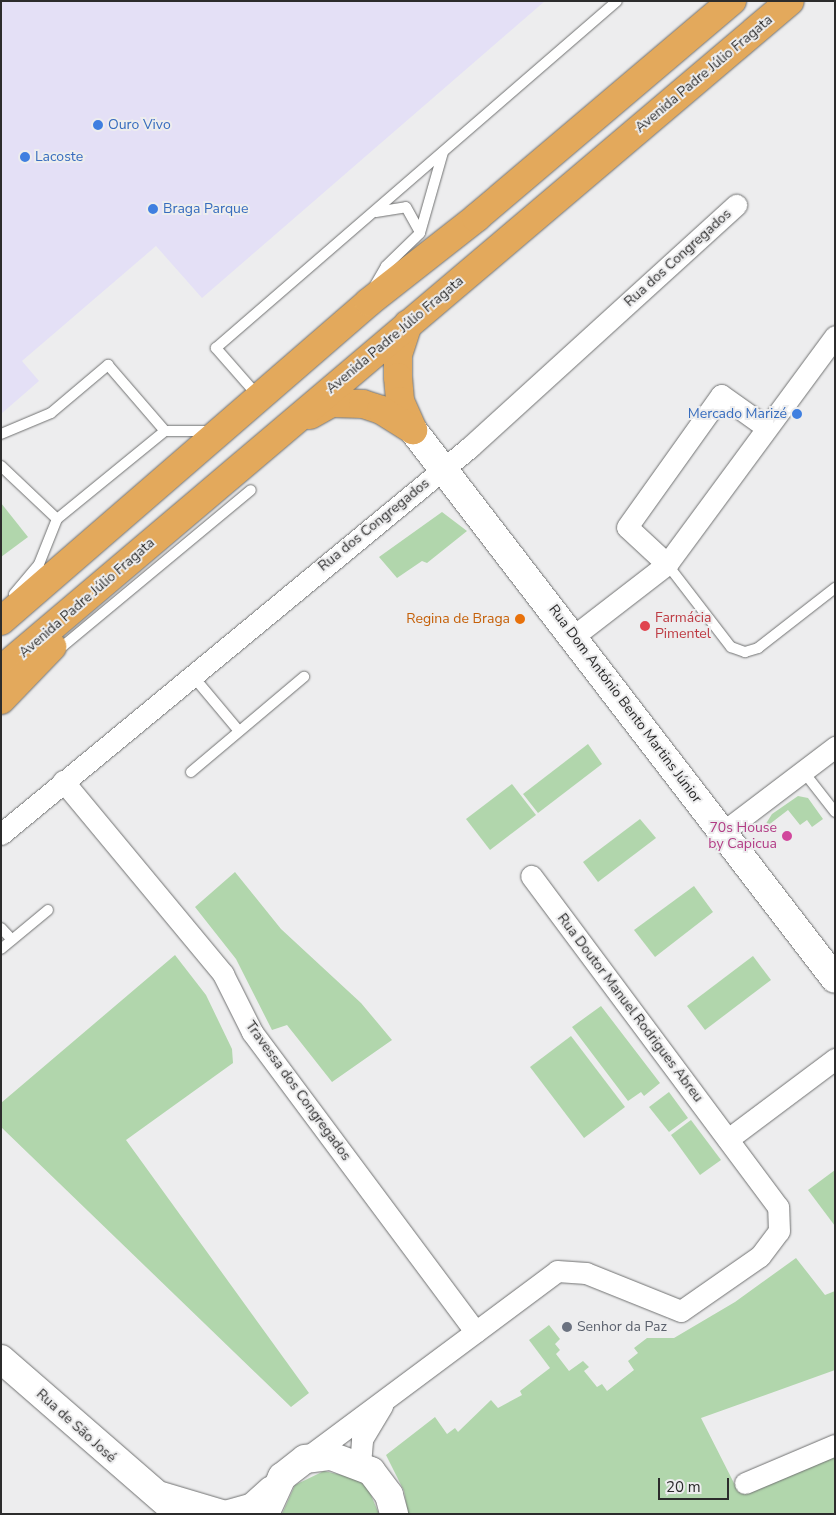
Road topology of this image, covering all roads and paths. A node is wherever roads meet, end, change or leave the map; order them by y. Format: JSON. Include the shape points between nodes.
{"nodes":[{"id":1,"x":618,"y":1,"type":"edge"},
{"id":2,"x":732,"y":1,"type":"edge"},
{"id":3,"x":790,"y":1,"type":"edge"},
{"id":4,"x":443,"y":151,"type":"junction"},
{"id":5,"x":736,"y":205,"type":"dead end"},
{"id":6,"x":375,"y":212,"type":"junction"},
{"id":7,"x":420,"y":233,"type":"junction"},
{"id":8,"x":368,"y":302,"type":"junction"},
{"id":9,"x":408,"y":324,"type":"junction"},
{"id":10,"x":835,"y":336,"type":"edge"},
{"id":11,"x":258,"y":396,"type":"junction"},
{"id":12,"x":766,"y":427,"type":"junction"},
{"id":13,"x":284,"y":428,"type":"junction"},
{"id":14,"x":413,"y":430,"type":"junction"},
{"id":15,"x":165,"y":431,"type":"junction"},
{"id":16,"x":218,"y":432,"type":"junction"},
{"id":17,"x":1,"y":434,"type":"edge"},
{"id":18,"x":1,"y":466,"type":"edge"},
{"id":19,"x":443,"y":469,"type":"junction"},
{"id":20,"x":251,"y":490,"type":"dead end"},
{"id":21,"x":57,"y":519,"type":"junction"},
{"id":22,"x":667,"y":564,"type":"junction"},
{"id":23,"x":52,"y":575,"type":"junction"},
{"id":24,"x":835,"y":588,"type":"edge"},
{"id":25,"x":8,"y":597,"type":"edge"},
{"id":26,"x":80,"y":606,"type":"junction"},
{"id":27,"x":1,"y":621,"type":"edge"},
{"id":28,"x":574,"y":636,"type":"junction"},
{"id":29,"x":52,"y":647,"type":"junction"},
{"id":30,"x":1,"y":670,"type":"edge"},
{"id":31,"x":192,"y":675,"type":"junction"},
{"id":32,"x":304,"y":677,"type":"dead end"},
{"id":33,"x":1,"y":700,"type":"edge"},
{"id":34,"x":239,"y":731,"type":"junction"},
{"id":35,"x":835,"y":746,"type":"edge"},
{"id":36,"x":803,"y":771,"type":"junction"},
{"id":37,"x":192,"y":772,"type":"dead end"},
{"id":38,"x":63,"y":781,"type":"junction"},
{"id":39,"x":835,"y":812,"type":"edge"},
{"id":40,"x":723,"y":832,"type":"junction"},
{"id":41,"x":1,"y":834,"type":"edge"},
{"id":42,"x":531,"y":876,"type":"dead end"},
{"id":43,"x":48,"y":910,"type":"dead end"},
{"id":44,"x":1,"y":928,"type":"edge"},
{"id":45,"x":12,"y":940,"type":"junction"},
{"id":46,"x":1,"y":949,"type":"edge"},
{"id":47,"x":835,"y":980,"type":"edge"},
{"id":48,"x":835,"y":1059,"type":"edge"},
{"id":49,"x":728,"y":1139,"type":"junction"},
{"id":50,"x":476,"y":1332,"type":"junction"},
{"id":51,"x":1,"y":1359,"type":"edge"},
{"id":52,"x":389,"y":1395,"type":"junction"},
{"id":53,"x":835,"y":1445,"type":"edge"},
{"id":54,"x":305,"y":1459,"type":"junction"},
{"id":55,"x":360,"y":1464,"type":"junction"},
{"id":56,"x":744,"y":1482,"type":"dead end"},
{"id":57,"x":150,"y":1493,"type":"junction"},
{"id":58,"x":268,"y":1502,"type":"edge"},
{"id":59,"x":179,"y":1514,"type":"edge"},
{"id":60,"x":222,"y":1514,"type":"edge"},
{"id":61,"x":229,"y":1514,"type":"edge"},
{"id":62,"x":394,"y":1514,"type":"edge"}],
"edges":[{"from":1,"to":4,"type":"lane"},
{"from":2,"to":8,"type":"highway","via":[[476,218]]},
{"from":3,"to":9,"type":"highway","name":"Avenida Padre Júlio Fragata"},
{"from":4,"to":6,"type":"lane","via":[[397,187]]},
{"from":4,"to":7,"type":"lane"},
{"from":5,"to":19,"type":"street","name":"Rua dos Congregados"},
{"from":6,"to":7,"type":"lane","via":[[406,207],[413,213]]},
{"from":6,"to":11,"type":"lane","via":[[216,348]]},
{"from":7,"to":8,"type":"lane","via":[[386,266]]},
{"from":8,"to":11,"type":"highway"},
{"from":9,"to":13,"type":"highway","name":"Avenida Padre Júlio Fragata"},
{"from":9,"to":14,"type":"highway","via":[[398,354],[398,377],[400,401]]},
{"from":10,"to":12,"type":"street"},
{"from":11,"to":16,"type":"highway"},
{"from":12,"to":22,"type":"street"},
{"from":12,"to":22,"type":"street","via":[[721,395],[627,527]]},
{"from":13,"to":14,"type":"highway","via":[[332,403],[381,410]]},
{"from":13,"to":26,"type":"highway","name":"Avenida Padre Júlio Fragata"},
{"from":14,"to":19,"type":"street","name":"Rua Dom António Bento Martins Júnior"},
{"from":15,"to":16,"type":"lane"},
{"from":15,"to":17,"type":"lane","via":[[108,366],[52,413]]},
{"from":15,"to":21,"type":"lane"},
{"from":16,"to":23,"type":"highway"},
{"from":18,"to":21,"type":"lane"},
{"from":19,"to":28,"type":"street","name":"Rua Dom António Bento Martins Júnior"},
{"from":19,"to":31,"type":"street","name":"Rua dos Congregados"},
{"from":20,"to":29,"type":"lane","via":[[63,646]]},
{"from":21,"to":25,"type":"lane","via":[[38,564]]},
{"from":22,"to":24,"type":"lane","via":[[731,647],[745,652],[758,648]]},
{"from":22,"to":28,"type":"street"},
{"from":23,"to":25,"type":"highway"},
{"from":23,"to":27,"type":"highway"},
{"from":26,"to":29,"type":"highway"},
{"from":26,"to":30,"type":"highway","name":"Avenida Padre Júlio Fragata"},
{"from":28,"to":40,"type":"street","name":"Rua Dom António Bento Martins Júnior"},
{"from":29,"to":33,"type":"highway"},
{"from":31,"to":34,"type":"lane"},
{"from":31,"to":38,"type":"street","name":"Rua dos Congregados"},
{"from":32,"to":34,"type":"lane"},
{"from":34,"to":37,"type":"lane"},
{"from":35,"to":36,"type":"street"},
{"from":36,"to":39,"type":"lane"},
{"from":36,"to":40,"type":"street"},
{"from":38,"to":41,"type":"street","name":"Rua dos Congregados"},
{"from":38,"to":50,"type":"street","name":"Travessa dos Congregados","via":[[223,974],[252,1032]]},
{"from":40,"to":47,"type":"street","name":"Rua Dom António Bento Martins Júnior"},
{"from":42,"to":49,"type":"street","name":"Rua Doutor Manuel Rodrigues Abreu"},
{"from":43,"to":45,"type":"lane"},
{"from":44,"to":45,"type":"lane"},
{"from":45,"to":46,"type":"lane"},
{"from":48,"to":49,"type":"street"},
{"from":49,"to":50,"type":"street","name":"Rua Doutor Manuel Rodrigues Abreu","via":[[778,1206],[779,1231],[760,1256],[723,1286],[681,1311],[586,1273],[557,1271]]},
{"from":50,"to":52,"type":"street","name":"Rua Doutor Manuel Rodrigues Abreu"},
{"from":51,"to":57,"type":"street","name":"Rua de São José"},
{"from":52,"to":54,"type":"street","name":"Rua Doutor Manuel Rodrigues Abreu"},
{"from":52,"to":55,"type":"street","name":"Rua Doutor Manuel Rodrigues Abreu","via":[[362,1439]]},
{"from":53,"to":56,"type":"street"},
{"from":54,"to":55,"type":"street","via":[[331,1456]]},
{"from":54,"to":58,"type":"street"},
{"from":55,"to":62,"type":"street","via":[[382,1482]]},
{"from":57,"to":59,"type":"street","name":"Rua de São José"},
{"from":57,"to":60,"type":"street","name":"Rua de São José"},
{"from":58,"to":61,"type":"street"}]}
